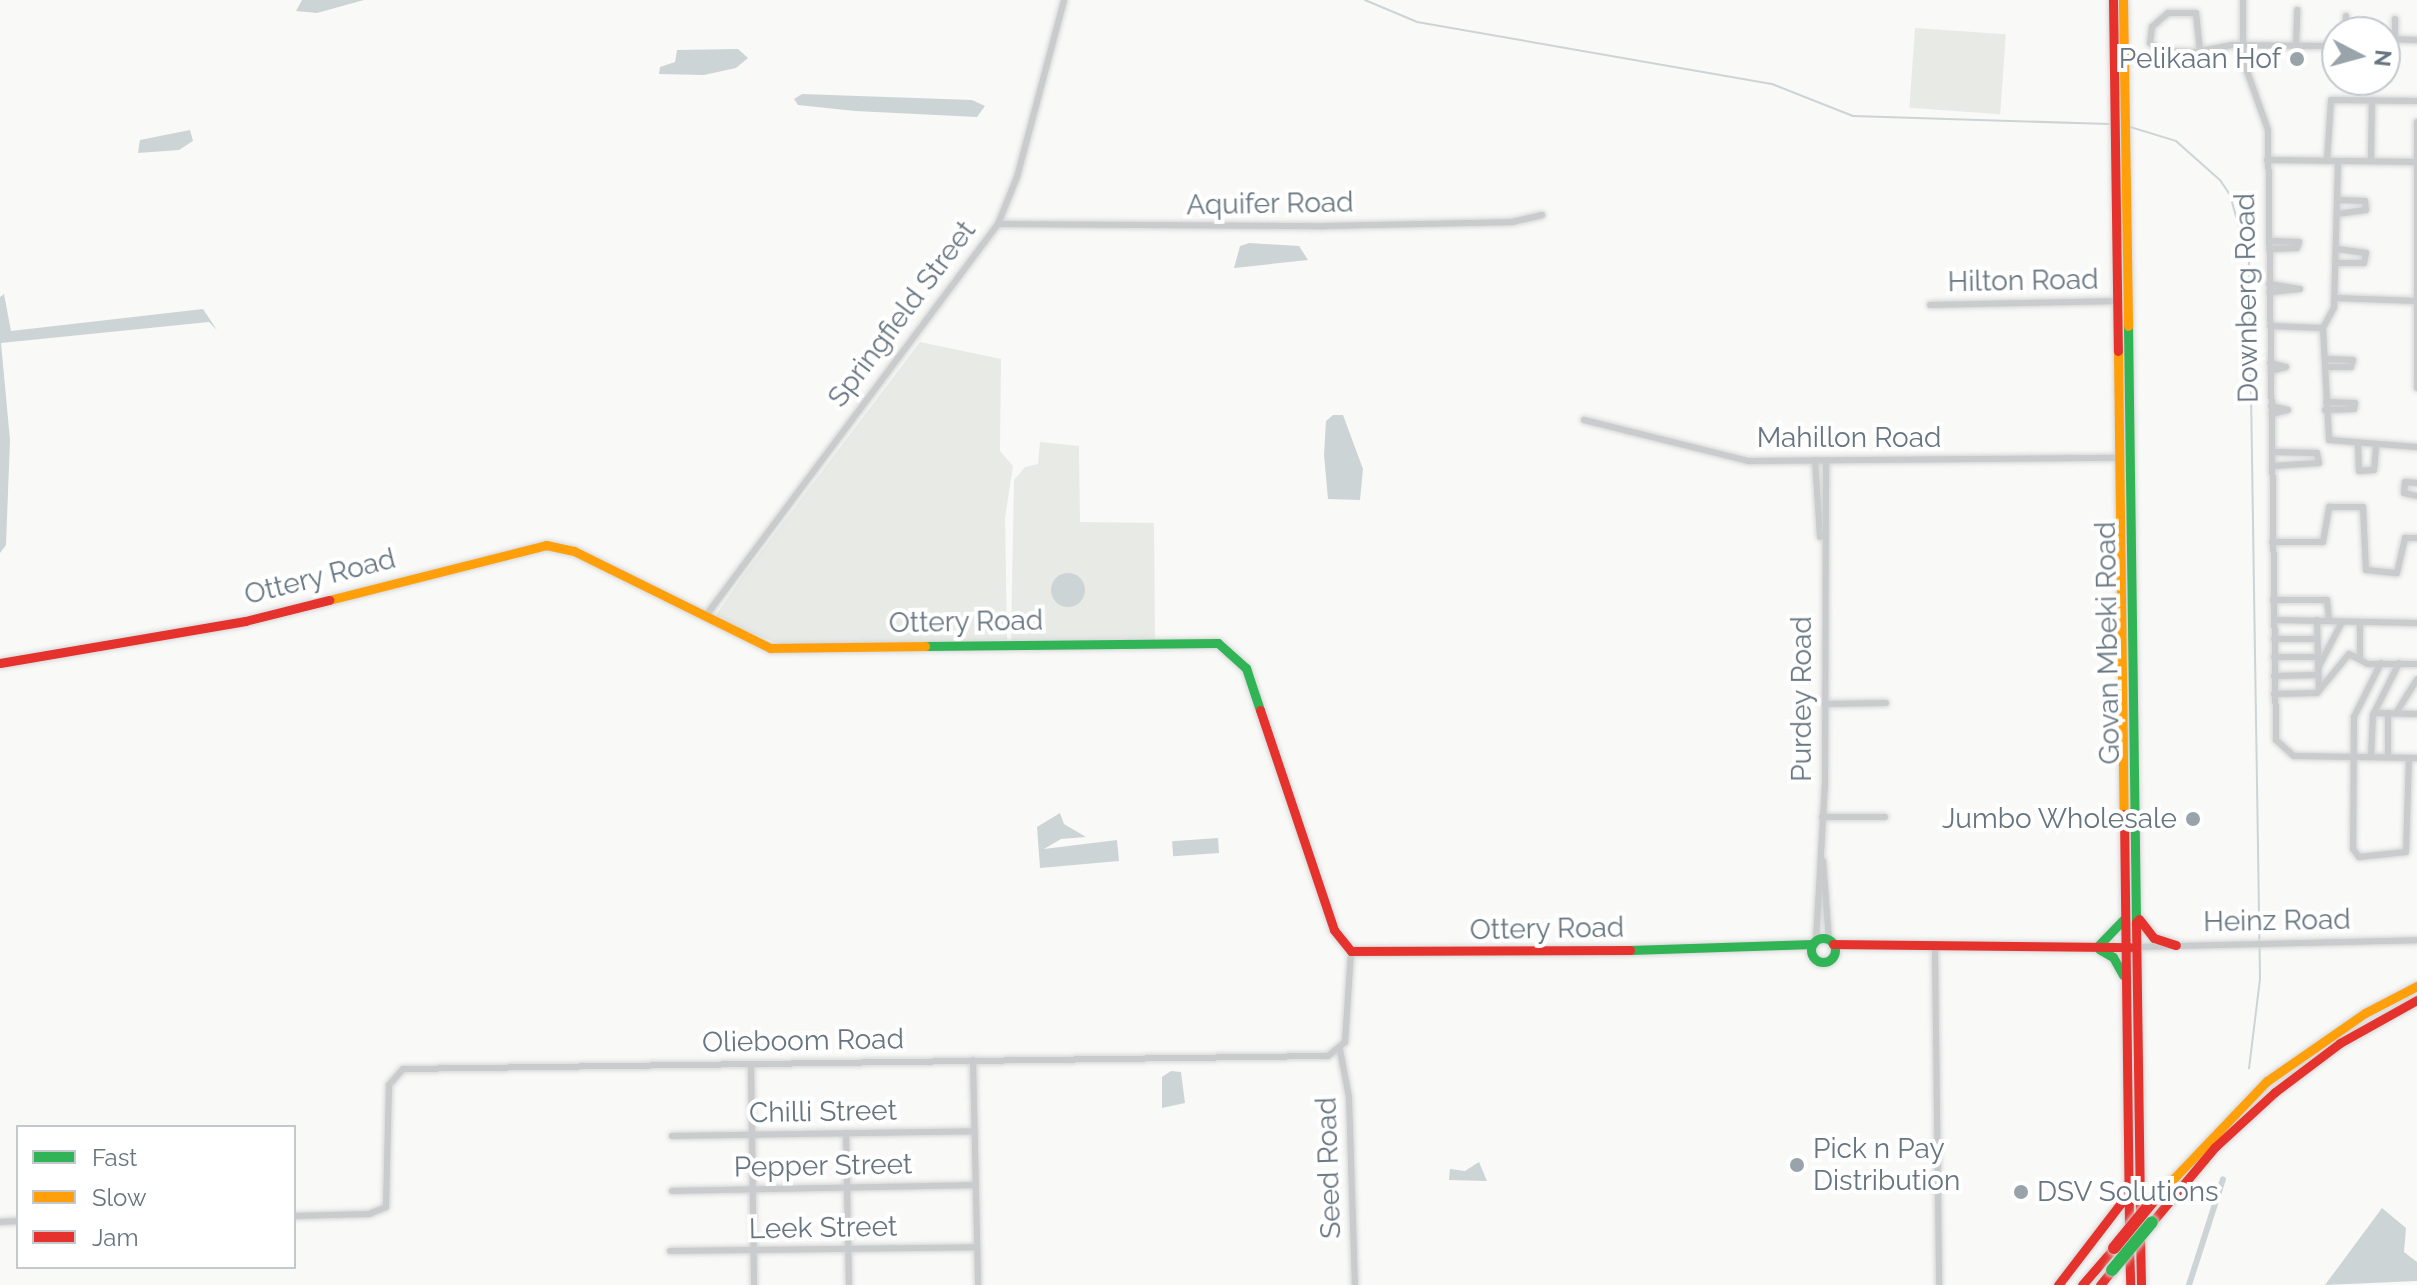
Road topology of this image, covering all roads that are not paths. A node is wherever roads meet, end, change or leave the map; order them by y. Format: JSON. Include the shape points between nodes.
{"nodes":[{"id":1,"x":1064,"y":0,"type":"edge"},
{"id":2,"x":2113,"y":0,"type":"edge"},
{"id":3,"x":2123,"y":0,"type":"edge"},
{"id":4,"x":2243,"y":0,"type":"edge"},
{"id":5,"x":2297,"y":10,"type":"dead end"},
{"id":6,"x":2321,"y":44,"type":"edge"},
{"id":7,"x":2243,"y":46,"type":"junction"},
{"id":8,"x":2296,"y":46,"type":"junction"},
{"id":9,"x":2200,"y":51,"type":"junction"},
{"id":10,"x":2372,"y":100,"type":"junction"},
{"id":11,"x":2417,"y":101,"type":"edge"},
{"id":12,"x":2120,"y":122,"type":"junction"},
{"id":13,"x":2417,"y":122,"type":"edge"},
{"id":14,"x":2267,"y":160,"type":"junction"},
{"id":15,"x":2327,"y":161,"type":"junction"},
{"id":16,"x":2338,"y":161,"type":"junction"},
{"id":17,"x":2371,"y":161,"type":"junction"},
{"id":18,"x":2416,"y":162,"type":"edge"},
{"id":19,"x":2337,"y":200,"type":"junction"},
{"id":20,"x":2337,"y":214,"type":"junction"},
{"id":21,"x":1542,"y":215,"type":"dead end"},
{"id":22,"x":998,"y":224,"type":"junction"},
{"id":23,"x":2337,"y":249,"type":"junction"},
{"id":24,"x":2336,"y":263,"type":"junction"},
{"id":25,"x":2416,"y":281,"type":"edge"},
{"id":26,"x":2336,"y":298,"type":"junction"},
{"id":27,"x":2118,"y":301,"type":"junction"},
{"id":28,"x":2416,"y":301,"type":"edge"},
{"id":29,"x":1930,"y":305,"type":"dead end"},
{"id":30,"x":2415,"y":315,"type":"edge"},
{"id":31,"x":2270,"y":326,"type":"junction"},
{"id":32,"x":2323,"y":328,"type":"junction"},
{"id":33,"x":2417,"y":388,"type":"edge"},
{"id":34,"x":1584,"y":420,"type":"dead end"},
{"id":35,"x":2358,"y":445,"type":"junction"},
{"id":36,"x":2376,"y":446,"type":"junction"},
{"id":37,"x":2417,"y":447,"type":"edge"},
{"id":38,"x":2272,"y":452,"type":"junction"},
{"id":39,"x":2124,"y":458,"type":"junction"},
{"id":40,"x":1815,"y":460,"type":"junction"},
{"id":41,"x":1826,"y":460,"type":"junction"},
{"id":42,"x":2272,"y":466,"type":"junction"},
{"id":43,"x":2417,"y":483,"type":"edge"},
{"id":44,"x":2417,"y":496,"type":"edge"},
{"id":45,"x":2417,"y":538,"type":"edge"},
{"id":46,"x":2272,"y":542,"type":"junction"},
{"id":47,"x":1821,"y":544,"type":"junction"},
{"id":48,"x":2273,"y":600,"type":"junction"},
{"id":49,"x":703,"y":619,"type":"junction"},
{"id":50,"x":2274,"y":620,"type":"junction"},
{"id":51,"x":2317,"y":620,"type":"junction"},
{"id":52,"x":2329,"y":620,"type":"junction"},
{"id":53,"x":2342,"y":622,"type":"junction"},
{"id":54,"x":2360,"y":622,"type":"junction"},
{"id":55,"x":2417,"y":623,"type":"edge"},
{"id":56,"x":2274,"y":639,"type":"junction"},
{"id":57,"x":2317,"y":639,"type":"junction"},
{"id":58,"x":2274,"y":657,"type":"junction"},
{"id":59,"x":2317,"y":657,"type":"junction"},
{"id":60,"x":2360,"y":659,"type":"junction"},
{"id":61,"x":0,"y":663,"type":"edge"},
{"id":62,"x":2381,"y":663,"type":"junction"},
{"id":63,"x":2399,"y":663,"type":"junction"},
{"id":64,"x":2417,"y":664,"type":"edge"},
{"id":65,"x":2317,"y":672,"type":"junction"},
{"id":66,"x":2274,"y":676,"type":"junction"},
{"id":67,"x":2417,"y":679,"type":"edge"},
{"id":68,"x":2319,"y":690,"type":"junction"},
{"id":69,"x":2274,"y":694,"type":"junction"},
{"id":70,"x":1886,"y":703,"type":"dead end"},
{"id":71,"x":1825,"y":704,"type":"junction"},
{"id":72,"x":2374,"y":713,"type":"junction"},
{"id":73,"x":2392,"y":713,"type":"junction"},
{"id":74,"x":2417,"y":714,"type":"edge"},
{"id":75,"x":2353,"y":757,"type":"junction"},
{"id":76,"x":2371,"y":757,"type":"junction"},
{"id":77,"x":2388,"y":757,"type":"junction"},
{"id":78,"x":2409,"y":758,"type":"junction"},
{"id":79,"x":2417,"y":758,"type":"edge"},
{"id":80,"x":2408,"y":796,"type":"junction"},
{"id":81,"x":2417,"y":797,"type":"edge"},
{"id":82,"x":1822,"y":817,"type":"junction"},
{"id":83,"x":1885,"y":817,"type":"dead end"},
{"id":84,"x":1822,"y":854,"type":"junction"},
{"id":85,"x":2137,"y":912,"type":"junction"},
{"id":86,"x":2124,"y":919,"type":"junction"},
{"id":87,"x":2417,"y":940,"type":"edge"},
{"id":88,"x":1825,"y":945,"type":"junction"},
{"id":89,"x":2176,"y":945,"type":"junction"},
{"id":90,"x":2095,"y":947,"type":"junction"},
{"id":91,"x":2130,"y":947,"type":"junction"},
{"id":92,"x":1935,"y":949,"type":"junction"},
{"id":93,"x":1760,"y":950,"type":"junction"},
{"id":94,"x":1351,"y":951,"type":"junction"},
{"id":95,"x":1814,"y":958,"type":"junction"},
{"id":96,"x":2124,"y":978,"type":"junction"},
{"id":97,"x":2417,"y":986,"type":"edge"},
{"id":98,"x":2417,"y":1000,"type":"edge"},
{"id":99,"x":1340,"y":1050,"type":"junction"},
{"id":100,"x":973,"y":1060,"type":"junction"},
{"id":101,"x":751,"y":1064,"type":"junction"},
{"id":102,"x":974,"y":1131,"type":"junction"},
{"id":103,"x":846,"y":1133,"type":"junction"},
{"id":104,"x":752,"y":1135,"type":"junction"},
{"id":105,"x":672,"y":1136,"type":"dead end"},
{"id":106,"x":976,"y":1185,"type":"junction"},
{"id":107,"x":847,"y":1187,"type":"junction"},
{"id":108,"x":752,"y":1189,"type":"junction"},
{"id":109,"x":672,"y":1191,"type":"dead end"},
{"id":110,"x":2134,"y":1197,"type":"junction"},
{"id":111,"x":296,"y":1216,"type":"edge"},
{"id":112,"x":977,"y":1247,"type":"junction"},
{"id":113,"x":848,"y":1249,"type":"junction"},
{"id":114,"x":670,"y":1251,"type":"dead end"},
{"id":115,"x":753,"y":1251,"type":"junction"},
{"id":116,"x":2105,"y":1279,"type":"edge"},
{"id":117,"x":754,"y":1285,"type":"edge"},
{"id":118,"x":849,"y":1285,"type":"edge"},
{"id":119,"x":978,"y":1285,"type":"edge"},
{"id":120,"x":1355,"y":1285,"type":"edge"},
{"id":121,"x":1939,"y":1285,"type":"edge"},
{"id":122,"x":2058,"y":1285,"type":"edge"},
{"id":123,"x":2082,"y":1285,"type":"edge"},
{"id":124,"x":2130,"y":1285,"type":"edge"},
{"id":125,"x":2141,"y":1285,"type":"edge"}],
"edges":[{"from":1,"to":22,"type":"street","name":"Springfield Street","via":[[1017,177]]},
{"from":2,"to":12,"type":"main road","name":"Govan Mbeki Road"},
{"from":3,"to":12,"type":"main road","name":"Govan Mbeki Road"},
{"from":4,"to":7,"type":"street","name":"Downberg Road"},
{"from":5,"to":8,"type":"street"},
{"from":6,"to":8,"type":"street"},
{"from":7,"to":8,"type":"street"},
{"from":7,"to":9,"type":"street"},
{"from":7,"to":14,"type":"street","name":"Downberg Road","via":[[2266,120]]},
{"from":9,"to":9,"type":"street","via":[[2196,13],[2168,13],[2152,27],[2153,50]]},
{"from":10,"to":11,"type":"street"},
{"from":10,"to":15,"type":"street","via":[[2329,103]]},
{"from":10,"to":17,"type":"street"},
{"from":12,"to":27,"type":"main road","name":"Govan Mbeki Road"},
{"from":12,"to":39,"type":"main road","name":"Govan Mbeki Road"},
{"from":13,"to":18,"type":"street"},
{"from":14,"to":15,"type":"street"},
{"from":14,"to":31,"type":"street","name":"Downberg Road"},
{"from":15,"to":16,"type":"street"},
{"from":16,"to":17,"type":"street"},
{"from":16,"to":19,"type":"street"},
{"from":17,"to":18,"type":"street"},
{"from":18,"to":25,"type":"street"},
{"from":19,"to":20,"type":"street"},
{"from":19,"to":20,"type":"street","via":[[2365,201],[2366,210]]},
{"from":20,"to":23,"type":"street"},
{"from":21,"to":22,"type":"street","name":"Aquifer Road","via":[[1512,222],[1325,226]]},
{"from":22,"to":49,"type":"street","name":"Springfield Street"},
{"from":23,"to":24,"type":"street"},
{"from":23,"to":24,"type":"street","via":[[2366,253],[2364,263]]},
{"from":24,"to":26,"type":"street"},
{"from":25,"to":28,"type":"street"},
{"from":26,"to":28,"type":"street"},
{"from":26,"to":32,"type":"street"},
{"from":27,"to":29,"type":"street","name":"Hilton Road"},
{"from":27,"to":39,"type":"main road","name":"Govan Mbeki Road"},
{"from":28,"to":30,"type":"street"},
{"from":30,"to":33,"type":"street"},
{"from":31,"to":32,"type":"street"},
{"from":31,"to":38,"type":"street","name":"Downberg Road"},
{"from":32,"to":35,"type":"street","via":[[2329,441]]},
{"from":34,"to":40,"type":"street","name":"Mahillon Road","via":[[1738,460]]},
{"from":35,"to":36,"type":"street"},
{"from":35,"to":36,"type":"street","via":[[2358,471],[2374,470]]},
{"from":36,"to":37,"type":"street"},
{"from":38,"to":42,"type":"street","name":"Downberg Road"},
{"from":38,"to":42,"type":"street","via":[[2319,455],[2317,466]]},
{"from":39,"to":41,"type":"street","name":"Mahillon Road"},
{"from":39,"to":85,"type":"main road","name":"Govan Mbeki Road"},
{"from":39,"to":86,"type":"main road","name":"Govan Mbeki Road"},
{"from":40,"to":41,"type":"street","name":"Mahillon Road"},
{"from":40,"to":47,"type":"street","name":"Purdey Road"},
{"from":41,"to":47,"type":"street","name":"Purdey Road"},
{"from":42,"to":46,"type":"street","name":"Downberg Road"},
{"from":43,"to":44,"type":"street","via":[[2405,482],[2404,493]]},
{"from":45,"to":46,"type":"street","via":[[2405,538],[2397,573],[2366,570],[2363,507],[2329,507],[2323,542]]},
{"from":46,"to":48,"type":"street","name":"Downberg Road"},
{"from":47,"to":71,"type":"street","name":"Purdey Road"},
{"from":48,"to":50,"type":"street","name":"Downberg Road"},
{"from":48,"to":52,"type":"street","via":[[2327,600]]},
{"from":49,"to":61,"type":"main road","name":"Ottery Road","via":[[574,551],[546,545],[245,621]]},
{"from":49,"to":94,"type":"main road","name":"Ottery Road","via":[[777,649],[1203,642],[1230,647],[1246,668],[1334,930]]},
{"from":50,"to":51,"type":"street"},
{"from":50,"to":56,"type":"street","name":"Downberg Road"},
{"from":51,"to":52,"type":"street"},
{"from":51,"to":57,"type":"street"},
{"from":52,"to":53,"type":"street"},
{"from":53,"to":54,"type":"street"},
{"from":53,"to":65,"type":"street"},
{"from":54,"to":55,"type":"street"},
{"from":54,"to":60,"type":"street"},
{"from":56,"to":57,"type":"street"},
{"from":56,"to":58,"type":"street","name":"Downberg Road"},
{"from":57,"to":59,"type":"street"},
{"from":58,"to":59,"type":"street"},
{"from":58,"to":66,"type":"street","name":"Downberg Road"},
{"from":59,"to":65,"type":"street"},
{"from":60,"to":62,"type":"street"},
{"from":60,"to":68,"type":"street","via":[[2349,654]]},
{"from":62,"to":63,"type":"street"},
{"from":62,"to":75,"type":"street","via":[[2354,714]]},
{"from":63,"to":64,"type":"street"},
{"from":63,"to":72,"type":"street"},
{"from":65,"to":66,"type":"street"},
{"from":65,"to":68,"type":"street"},
{"from":66,"to":69,"type":"street","name":"Downberg Road"},
{"from":67,"to":73,"type":"street"},
{"from":68,"to":69,"type":"street"},
{"from":69,"to":75,"type":"street","name":"Downberg Road","via":[[2276,740],[2282,750]]},
{"from":70,"to":71,"type":"street"},
{"from":71,"to":82,"type":"street","name":"Purdey Road"},
{"from":72,"to":73,"type":"street"},
{"from":72,"to":76,"type":"street"},
{"from":73,"to":74,"type":"street"},
{"from":73,"to":77,"type":"street"},
{"from":75,"to":76,"type":"street"},
{"from":75,"to":80,"type":"street","via":[[2357,856],[2405,855]]},
{"from":76,"to":77,"type":"street"},
{"from":77,"to":78,"type":"street"},
{"from":78,"to":79,"type":"street"},
{"from":78,"to":80,"type":"street"},
{"from":80,"to":81,"type":"street"},
{"from":82,"to":83,"type":"street"},
{"from":82,"to":84,"type":"street","name":"Purdey Road"},
{"from":84,"to":88,"type":"street","name":"Purdey Road"},
{"from":84,"to":88,"type":"street","name":"Purdey Road"},
{"from":85,"to":89,"type":"main road","via":[[2149,934]]},
{"from":85,"to":91,"type":"main road","name":"Govan Mbeki Road"},
{"from":86,"to":90,"type":"main road"},
{"from":86,"to":91,"type":"main road","name":"Govan Mbeki Road"},
{"from":87,"to":89,"type":"street","name":"Heinz Road"},
{"from":88,"to":92,"type":"main road","name":"Ottery Road"},
{"from":88,"to":93,"type":"main road","name":"Ottery Road"},
{"from":88,"to":95,"type":"main road"},
{"from":88,"to":95,"type":"main road","name":"Ottery Road","via":[[1824,962]]},
{"from":89,"to":91,"type":"street","name":"Heinz Road"},
{"from":90,"to":91,"type":"main road","name":"Ottery Road"},
{"from":90,"to":92,"type":"main road","name":"Ottery Road"},
{"from":90,"to":96,"type":"main road","via":[[2113,957]]},
{"from":91,"to":96,"type":"main road","name":"Govan Mbeki Road"},
{"from":91,"to":110,"type":"main road","name":"Govan Mbeki Road"},
{"from":92,"to":121,"type":"street"},
{"from":93,"to":94,"type":"main road","name":"Ottery Road"},
{"from":93,"to":95,"type":"main road","name":"Ottery Road"},
{"from":94,"to":99,"type":"street"},
{"from":96,"to":110,"type":"main road","name":"Govan Mbeki Road"},
{"from":97,"to":123,"type":"main road","bridge":true,"via":[[2365,1013],[2267,1081],[2155,1198]]},
{"from":98,"to":116,"type":"main road","bridge":true,"via":[[2340,1043],[2275,1092],[2215,1147]]},
{"from":99,"to":100,"type":"street","name":"Olieboom Road","via":[[1312,1057]]},
{"from":99,"to":120,"type":"street","name":"Seed Road","via":[[1351,1126]]},
{"from":100,"to":101,"type":"street","name":"Olieboom Road"},
{"from":100,"to":102,"type":"street"},
{"from":101,"to":104,"type":"street"},
{"from":101,"to":111,"type":"street","name":"Olieboom Road","via":[[403,1069],[389,1085],[386,1207],[369,1214]]},
{"from":102,"to":103,"type":"street","name":"Chilli Street"},
{"from":102,"to":106,"type":"street"},
{"from":103,"to":104,"type":"street","name":"Chilli Street"},
{"from":103,"to":107,"type":"street"},
{"from":104,"to":105,"type":"street","name":"Chilli Street"},
{"from":104,"to":108,"type":"street"},
{"from":106,"to":107,"type":"street","name":"Pepper Street"},
{"from":106,"to":112,"type":"street"},
{"from":107,"to":108,"type":"street","name":"Pepper Street"},
{"from":107,"to":113,"type":"street"},
{"from":108,"to":109,"type":"street","name":"Pepper Street"},
{"from":108,"to":115,"type":"street"},
{"from":110,"to":122,"type":"main road"},
{"from":110,"to":124,"type":"main road","name":"Govan Mbeki Road"},
{"from":110,"to":125,"type":"main road","name":"Govan Mbeki Road"},
{"from":112,"to":113,"type":"street","name":"Leek Street"},
{"from":112,"to":119,"type":"street"},
{"from":113,"to":115,"type":"street","name":"Leek Street"},
{"from":113,"to":118,"type":"street"},
{"from":114,"to":115,"type":"street","name":"Leek Street"},
{"from":115,"to":117,"type":"street"}]}
